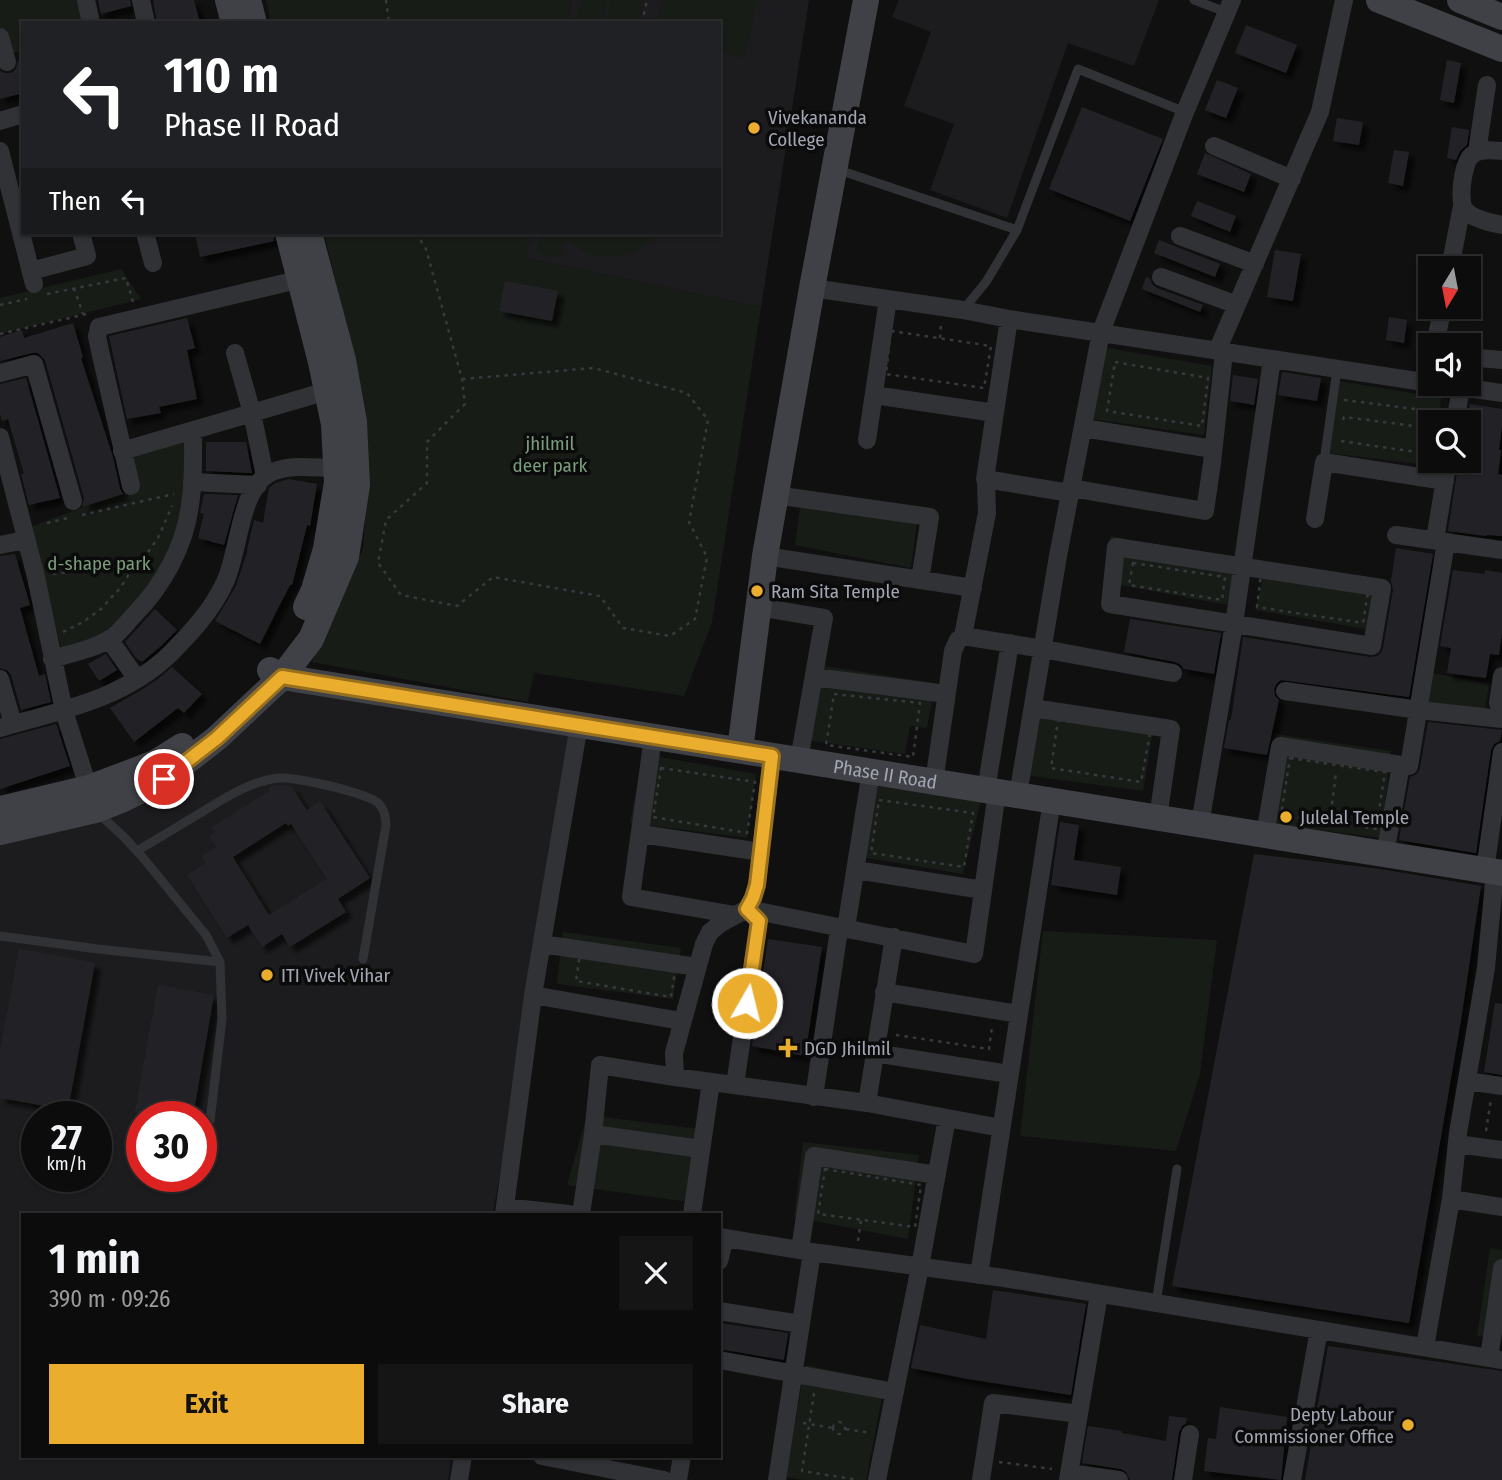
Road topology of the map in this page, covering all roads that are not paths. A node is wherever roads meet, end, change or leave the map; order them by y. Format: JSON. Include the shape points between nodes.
{"nodes":[{"id":1,"x":86,"y":0,"type":"edge"},
{"id":2,"x":141,"y":0,"type":"edge"},
{"id":3,"x":228,"y":0,"type":"edge"},
{"id":4,"x":248,"y":0,"type":"edge"},
{"id":5,"x":866,"y":0,"type":"edge"},
{"id":6,"x":1194,"y":0,"type":"edge"},
{"id":7,"x":1343,"y":0,"type":"edge"},
{"id":8,"x":1379,"y":0,"type":"edge"},
{"id":9,"x":1460,"y":0,"type":"edge"},
{"id":10,"x":1229,"y":6,"type":"edge"},
{"id":11,"x":1502,"y":17,"type":"edge"},
{"id":12,"x":91,"y":21,"type":"edge"},
{"id":13,"x":146,"y":21,"type":"edge"},
{"id":14,"x":233,"y":21,"type":"edge"},
{"id":15,"x":253,"y":21,"type":"edge"},
{"id":16,"x":0,"y":37,"type":"edge"},
{"id":17,"x":1502,"y":49,"type":"edge"},
{"id":18,"x":10,"y":62,"type":"edge"},
{"id":19,"x":1487,"y":85,"type":"dead end"},
{"id":20,"x":1185,"y":112,"type":"junction"},
{"id":21,"x":21,"y":115,"type":"edge"},
{"id":22,"x":0,"y":121,"type":"edge"},
{"id":23,"x":1214,"y":146,"type":"dead end"},
{"id":24,"x":0,"y":151,"type":"edge"},
{"id":25,"x":1502,"y":151,"type":"edge"},
{"id":26,"x":1477,"y":152,"type":"junction"},
{"id":27,"x":834,"y":168,"type":"junction"},
{"id":28,"x":1292,"y":179,"type":"junction"},
{"id":29,"x":1462,"y":206,"type":"junction"},
{"id":30,"x":1502,"y":225,"type":"edge"},
{"id":31,"x":1017,"y":230,"type":"junction"},
{"id":32,"x":21,"y":234,"type":"edge"},
{"id":33,"x":21,"y":235,"type":"edge"},
{"id":34,"x":82,"y":235,"type":"edge"},
{"id":35,"x":146,"y":235,"type":"edge"},
{"id":36,"x":289,"y":235,"type":"edge"},
{"id":37,"x":309,"y":235,"type":"edge"},
{"id":38,"x":1180,"y":236,"type":"dead end"},
{"id":39,"x":1452,"y":256,"type":"edge"},
{"id":40,"x":153,"y":263,"type":"dead end"},
{"id":41,"x":1255,"y":264,"type":"junction"},
{"id":42,"x":1161,"y":276,"type":"dead end"},
{"id":43,"x":310,"y":277,"type":"junction"},
{"id":44,"x":812,"y":288,"type":"junction"},
{"id":45,"x":888,"y":299,"type":"junction"},
{"id":46,"x":1237,"y":305,"type":"junction"},
{"id":47,"x":963,"y":310,"type":"junction"},
{"id":48,"x":1009,"y":319,"type":"junction"},
{"id":49,"x":1101,"y":332,"type":"junction"},
{"id":50,"x":1220,"y":351,"type":"junction"},
{"id":51,"x":235,"y":353,"type":"dead end"},
{"id":52,"x":1272,"y":359,"type":"junction"},
{"id":53,"x":1481,"y":359,"type":"edge"},
{"id":54,"x":1502,"y":360,"type":"edge"},
{"id":55,"x":1337,"y":369,"type":"junction"},
{"id":56,"x":0,"y":373,"type":"edge"},
{"id":57,"x":1418,"y":379,"type":"edge"},
{"id":58,"x":1481,"y":390,"type":"edge"},
{"id":59,"x":327,"y":391,"type":"junction"},
{"id":60,"x":1502,"y":393,"type":"edge"},
{"id":61,"x":874,"y":395,"type":"junction"},
{"id":62,"x":252,"y":413,"type":"junction"},
{"id":63,"x":995,"y":413,"type":"junction"},
{"id":64,"x":1083,"y":428,"type":"junction"},
{"id":65,"x":193,"y":430,"type":"junction"},
{"id":66,"x":0,"y":437,"type":"edge"},
{"id":67,"x":867,"y":440,"type":"dead end"},
{"id":68,"x":1213,"y":449,"type":"junction"},
{"id":69,"x":122,"y":451,"type":"junction"},
{"id":70,"x":1324,"y":462,"type":"junction"},
{"id":71,"x":336,"y":468,"type":"junction"},
{"id":72,"x":4,"y":470,"type":"edge"},
{"id":73,"x":1446,"y":473,"type":"edge"},
{"id":74,"x":986,"y":480,"type":"junction"},
{"id":75,"x":261,"y":481,"type":"junction"},
{"id":76,"x":1445,"y":481,"type":"junction"},
{"id":77,"x":192,"y":482,"type":"junction"},
{"id":78,"x":131,"y":486,"type":"dead end"},
{"id":79,"x":1071,"y":491,"type":"junction"},
{"id":80,"x":775,"y":495,"type":"junction"},
{"id":81,"x":74,"y":501,"type":"dead end"},
{"id":82,"x":1315,"y":519,"type":"dead end"},
{"id":83,"x":1396,"y":535,"type":"dead end"},
{"id":84,"x":26,"y":540,"type":"junction"},
{"id":85,"x":1441,"y":541,"type":"junction"},
{"id":86,"x":0,"y":545,"type":"edge"},
{"id":87,"x":1502,"y":550,"type":"edge"},
{"id":88,"x":765,"y":556,"type":"junction"},
{"id":89,"x":1241,"y":566,"type":"junction"},
{"id":90,"x":920,"y":580,"type":"junction"},
{"id":91,"x":972,"y":589,"type":"junction"},
{"id":92,"x":758,"y":607,"type":"junction"},
{"id":93,"x":1234,"y":624,"type":"junction"},
{"id":94,"x":963,"y":636,"type":"junction"},
{"id":95,"x":109,"y":639,"type":"junction"},
{"id":96,"x":1010,"y":643,"type":"junction"},
{"id":97,"x":1043,"y":649,"type":"junction"},
{"id":98,"x":52,"y":659,"type":"junction"},
{"id":99,"x":276,"y":673,"type":"junction"},
{"id":100,"x":1173,"y":673,"type":"dead end"},
{"id":101,"x":1502,"y":676,"type":"edge"},
{"id":102,"x":814,"y":677,"type":"junction"},
{"id":103,"x":0,"y":679,"type":"edge"},
{"id":104,"x":137,"y":679,"type":"junction"},
{"id":105,"x":1285,"y":691,"type":"dead end"},
{"id":106,"x":946,"y":694,"type":"junction"},
{"id":107,"x":1033,"y":708,"type":"junction"},
{"id":108,"x":1419,"y":710,"type":"junction"},
{"id":109,"x":1502,"y":710,"type":"edge"},
{"id":110,"x":64,"y":711,"type":"junction"},
{"id":111,"x":1502,"y":719,"type":"edge"},
{"id":112,"x":579,"y":725,"type":"junction"},
{"id":113,"x":7,"y":726,"type":"edge"},
{"id":114,"x":653,"y":737,"type":"junction"},
{"id":115,"x":740,"y":750,"type":"junction"},
{"id":116,"x":1502,"y":752,"type":"edge"},
{"id":117,"x":772,"y":756,"type":"junction"},
{"id":118,"x":799,"y":760,"type":"junction"},
{"id":119,"x":1401,"y":765,"type":"junction"},
{"id":120,"x":871,"y":771,"type":"junction"},
{"id":121,"x":1500,"y":776,"type":"edge"},
{"id":122,"x":934,"y":782,"type":"junction"},
{"id":123,"x":1000,"y":792,"type":"junction"},
{"id":124,"x":92,"y":799,"type":"junction"},
{"id":125,"x":1052,"y":800,"type":"junction"},
{"id":126,"x":0,"y":809,"type":"edge"},
{"id":127,"x":1158,"y":818,"type":"junction"},
{"id":128,"x":1200,"y":824,"type":"junction"},
{"id":129,"x":0,"y":832,"type":"edge"},
{"id":130,"x":641,"y":834,"type":"junction"},
{"id":131,"x":1265,"y":835,"type":"junction"},
{"id":132,"x":137,"y":852,"type":"junction"},
{"id":133,"x":761,"y":852,"type":"junction"},
{"id":134,"x":1385,"y":854,"type":"junction"},
{"id":135,"x":856,"y":870,"type":"junction"},
{"id":136,"x":1494,"y":872,"type":"edge"},
{"id":137,"x":983,"y":890,"type":"junction"},
{"id":138,"x":741,"y":912,"type":"junction"},
{"id":139,"x":846,"y":928,"type":"junction"},
{"id":140,"x":0,"y":936,"type":"edge"},
{"id":141,"x":894,"y":937,"type":"junction"},
{"id":142,"x":542,"y":944,"type":"junction"},
{"id":143,"x":363,"y":959,"type":"dead end"},
{"id":144,"x":220,"y":962,"type":"junction"},
{"id":145,"x":697,"y":967,"type":"junction"},
{"id":146,"x":884,"y":992,"type":"junction"},
{"id":147,"x":533,"y":995,"type":"junction"},
{"id":148,"x":1019,"y":1014,"type":"junction"},
{"id":149,"x":681,"y":1021,"type":"junction"},
{"id":150,"x":874,"y":1053,"type":"junction"},
{"id":151,"x":1009,"y":1074,"type":"junction"},
{"id":152,"x":675,"y":1077,"type":"junction"},
{"id":153,"x":1466,"y":1081,"type":"junction"},
{"id":154,"x":711,"y":1082,"type":"junction"},
{"id":155,"x":735,"y":1085,"type":"junction"},
{"id":156,"x":1497,"y":1091,"type":"edge"},
{"id":157,"x":814,"y":1097,"type":"junction"},
{"id":158,"x":212,"y":1101,"type":"edge"},
{"id":159,"x":867,"y":1103,"type":"junction"},
{"id":160,"x":947,"y":1118,"type":"junction"},
{"id":161,"x":1001,"y":1128,"type":"junction"},
{"id":162,"x":593,"y":1134,"type":"junction"},
{"id":163,"x":1457,"y":1144,"type":"junction"},
{"id":164,"x":701,"y":1149,"type":"junction"},
{"id":165,"x":1502,"y":1150,"type":"edge"},
{"id":166,"x":1177,"y":1168,"type":"dead end"},
{"id":167,"x":937,"y":1175,"type":"junction"},
{"id":168,"x":1451,"y":1199,"type":"junction"},
{"id":169,"x":1502,"y":1207,"type":"edge"},
{"id":170,"x":504,"y":1211,"type":"edge"},
{"id":171,"x":547,"y":1213,"type":"edge"},
{"id":172,"x":581,"y":1213,"type":"edge"},
{"id":173,"x":692,"y":1213,"type":"edge"},
{"id":174,"x":722,"y":1238,"type":"edge"},
{"id":175,"x":806,"y":1251,"type":"junction"},
{"id":176,"x":920,"y":1266,"type":"junction"},
{"id":177,"x":1502,"y":1268,"type":"edge"},
{"id":178,"x":979,"y":1275,"type":"junction"},
{"id":179,"x":1099,"y":1294,"type":"junction"},
{"id":180,"x":1156,"y":1303,"type":"junction"},
{"id":181,"x":721,"y":1311,"type":"edge"},
{"id":182,"x":801,"y":1324,"type":"junction"},
{"id":183,"x":1319,"y":1330,"type":"junction"},
{"id":184,"x":1425,"y":1347,"type":"junction"},
{"id":185,"x":1495,"y":1359,"type":"edge"},
{"id":186,"x":721,"y":1360,"type":"edge"},
{"id":187,"x":793,"y":1373,"type":"junction"},
{"id":188,"x":895,"y":1392,"type":"junction"},
{"id":189,"x":1079,"y":1414,"type":"junction"},
{"id":190,"x":1190,"y":1434,"type":"dead end"},
{"id":191,"x":463,"y":1458,"type":"edge"},
{"id":192,"x":682,"y":1458,"type":"edge"},
{"id":193,"x":577,"y":1459,"type":"edge"},
{"id":194,"x":1064,"y":1474,"type":"edge"},
{"id":195,"x":459,"y":1480,"type":"edge"},
{"id":196,"x":664,"y":1480,"type":"edge"},
{"id":197,"x":678,"y":1480,"type":"edge"},
{"id":198,"x":777,"y":1480,"type":"edge"},
{"id":199,"x":877,"y":1480,"type":"edge"},
{"id":200,"x":981,"y":1480,"type":"edge"},
{"id":201,"x":1119,"y":1480,"type":"edge"},
{"id":202,"x":1183,"y":1480,"type":"edge"},
{"id":203,"x":1292,"y":1480,"type":"edge"}],
"edges":[{"from":1,"to":12,"type":"street"},
{"from":2,"to":13,"type":"street"},
{"from":3,"to":14,"type":"street"},
{"from":4,"to":15,"type":"street"},
{"from":5,"to":27,"type":"street"},
{"from":6,"to":10,"type":"lane"},
{"from":7,"to":28,"type":"street","via":[[1320,113]]},
{"from":8,"to":17,"type":"street"},
{"from":9,"to":11,"type":"street"},
{"from":10,"to":20,"type":"street"},
{"from":16,"to":18,"type":"street"},
{"from":19,"to":26,"type":"street"},
{"from":20,"to":31,"type":"lane","via":[[1078,69]]},
{"from":20,"to":49,"type":"street"},
{"from":21,"to":22,"type":"street"},
{"from":23,"to":28,"type":"street"},
{"from":24,"to":32,"type":"street"},
{"from":25,"to":26,"type":"street"},
{"from":26,"to":29,"type":"street","via":[[1465,171]]},
{"from":27,"to":31,"type":"lane"},
{"from":27,"to":44,"type":"street"},
{"from":28,"to":41,"type":"street"},
{"from":29,"to":30,"type":"street","via":[[1467,213]]},
{"from":29,"to":39,"type":"street"},
{"from":31,"to":47,"type":"lane"},
{"from":33,"to":34,"type":"street","via":[[32,277],[87,256]]},
{"from":35,"to":40,"type":"street"},
{"from":36,"to":43,"type":"street"},
{"from":37,"to":43,"type":"street"},
{"from":38,"to":41,"type":"street"},
{"from":41,"to":46,"type":"street"},
{"from":42,"to":46,"type":"street"},
{"from":43,"to":59,"type":"street"},
{"from":43,"to":69,"type":"street","via":[[99,327],[97,336]]},
{"from":43,"to":99,"type":"street","via":[[343,360],[355,422],[357,485],[346,557],[311,639]]},
{"from":44,"to":45,"type":"street"},
{"from":44,"to":80,"type":"street"},
{"from":45,"to":47,"type":"street"},
{"from":45,"to":61,"type":"street"},
{"from":46,"to":50,"type":"street"},
{"from":47,"to":48,"type":"street"},
{"from":48,"to":49,"type":"street"},
{"from":48,"to":63,"type":"street"},
{"from":49,"to":50,"type":"street"},
{"from":49,"to":64,"type":"street"},
{"from":50,"to":52,"type":"street"},
{"from":50,"to":68,"type":"street"},
{"from":51,"to":62,"type":"street"},
{"from":52,"to":55,"type":"street"},
{"from":52,"to":89,"type":"street"},
{"from":53,"to":54,"type":"street"},
{"from":55,"to":57,"type":"street"},
{"from":55,"to":70,"type":"lane"},
{"from":56,"to":81,"type":"street","via":[[34,364]]},
{"from":58,"to":60,"type":"street"},
{"from":59,"to":62,"type":"street"},
{"from":59,"to":71,"type":"street"},
{"from":61,"to":63,"type":"street"},
{"from":61,"to":67,"type":"street"},
{"from":62,"to":65,"type":"street"},
{"from":62,"to":75,"type":"street"},
{"from":63,"to":74,"type":"street"},
{"from":64,"to":68,"type":"street"},
{"from":64,"to":79,"type":"street"},
{"from":65,"to":69,"type":"street"},
{"from":65,"to":77,"type":"street"},
{"from":66,"to":72,"type":"street"},
{"from":68,"to":79,"type":"street","via":[[1205,511]]},
{"from":69,"to":78,"type":"street"},
{"from":70,"to":76,"type":"street"},
{"from":70,"to":82,"type":"street"},
{"from":71,"to":75,"type":"street","via":[[279,469]]},
{"from":71,"to":99,"type":"street","via":[[326,549],[314,590]]},
{"from":72,"to":84,"type":"street"},
{"from":73,"to":76,"type":"street"},
{"from":74,"to":79,"type":"street"},
{"from":74,"to":91,"type":"street","via":[[987,513]]},
{"from":75,"to":77,"type":"street"},
{"from":75,"to":104,"type":"street","via":[[250,495],[217,599],[168,656]]},
{"from":76,"to":85,"type":"street"},
{"from":77,"to":95,"type":"street","via":[[183,537],[173,560],[152,597]]},
{"from":79,"to":97,"type":"street"},
{"from":80,"to":88,"type":"street"},
{"from":80,"to":90,"type":"street","via":[[930,517]]},
{"from":83,"to":85,"type":"street"},
{"from":84,"to":86,"type":"street"},
{"from":84,"to":98,"type":"street"},
{"from":85,"to":87,"type":"street"},
{"from":85,"to":108,"type":"street"},
{"from":88,"to":90,"type":"street"},
{"from":88,"to":92,"type":"street"},
{"from":89,"to":93,"type":"street"},
{"from":89,"to":93,"type":"street","via":[[1116,547],[1110,604]]},
{"from":89,"to":93,"type":"street","via":[[1382,588],[1372,646]]},
{"from":90,"to":91,"type":"street"},
{"from":91,"to":94,"type":"street"},
{"from":92,"to":102,"type":"street","via":[[824,618]]},
{"from":92,"to":115,"type":"street"},
{"from":93,"to":128,"type":"street"},
{"from":94,"to":96,"type":"street"},
{"from":94,"to":106,"type":"street","via":[[953,651]]},
{"from":95,"to":98,"type":"street"},
{"from":95,"to":104,"type":"street"},
{"from":96,"to":97,"type":"street"},
{"from":96,"to":123,"type":"street"},
{"from":97,"to":100,"type":"street"},
{"from":97,"to":107,"type":"street"},
{"from":98,"to":110,"type":"street"},
{"from":99,"to":112,"type":"street","name":"Phase II Road"},
{"from":99,"to":124,"type":"street","via":[[217,738],[164,779],[121,800]]},
{"from":101,"to":109,"type":"street","via":[[1498,703]]},
{"from":102,"to":106,"type":"street"},
{"from":102,"to":118,"type":"street"},
{"from":103,"to":113,"type":"street"},
{"from":104,"to":110,"type":"street"},
{"from":105,"to":108,"type":"street"},
{"from":106,"to":122,"type":"street"},
{"from":107,"to":123,"type":"street"},
{"from":107,"to":127,"type":"street","via":[[1171,729]]},
{"from":108,"to":111,"type":"street"},
{"from":108,"to":119,"type":"street","via":[[1409,765]]},
{"from":110,"to":113,"type":"street"},
{"from":110,"to":124,"type":"street"},
{"from":112,"to":114,"type":"street","name":"Phase II Road"},
{"from":112,"to":142,"type":"street"},
{"from":114,"to":115,"type":"street","name":"Phase II Road"},
{"from":114,"to":130,"type":"street"},
{"from":115,"to":117,"type":"street","name":"Phase II Road"},
{"from":116,"to":121,"type":"street"},
{"from":117,"to":118,"type":"street","name":"Phase II Road"},
{"from":117,"to":133,"type":"street"},
{"from":118,"to":120,"type":"street","name":"Phase II Road"},
{"from":119,"to":131,"type":"street","via":[[1280,746]]},
{"from":119,"to":134,"type":"street"},
{"from":120,"to":122,"type":"street","name":"Phase II Road"},
{"from":120,"to":135,"type":"street"},
{"from":121,"to":136,"type":"street"},
{"from":122,"to":123,"type":"street","name":"Phase II Road"},
{"from":123,"to":125,"type":"street","name":"Phase II Road"},
{"from":123,"to":137,"type":"street"},
{"from":124,"to":126,"type":"street"},
{"from":124,"to":129,"type":"street"},
{"from":124,"to":132,"type":"lane"},
{"from":125,"to":127,"type":"street","name":"Phase II Road"},
{"from":125,"to":148,"type":"street"},
{"from":127,"to":128,"type":"street","name":"Phase II Road"},
{"from":128,"to":131,"type":"street","name":"Phase II Road"},
{"from":130,"to":133,"type":"street"},
{"from":130,"to":138,"type":"street","via":[[631,897]]},
{"from":131,"to":134,"type":"street","name":"Phase II Road"},
{"from":132,"to":143,"type":"lane","via":[[228,796],[262,781],[308,782],[372,799],[383,806],[386,825]]},
{"from":132,"to":144,"type":"lane","via":[[206,935]]},
{"from":133,"to":138,"type":"street","via":[[753,898]]},
{"from":134,"to":136,"type":"street","name":"Phase II Road"},
{"from":135,"to":137,"type":"street"},
{"from":135,"to":139,"type":"street"},
{"from":136,"to":153,"type":"street","via":[[1486,968]]},
{"from":137,"to":141,"type":"street","via":[[974,954]]},
{"from":138,"to":139,"type":"street"},
{"from":138,"to":145,"type":"street","via":[[710,932]]},
{"from":138,"to":155,"type":"street","via":[[759,921]]},
{"from":139,"to":141,"type":"street"},
{"from":139,"to":157,"type":"street","via":[[839,930]]},
{"from":140,"to":144,"type":"lane"},
{"from":141,"to":146,"type":"street"},
{"from":142,"to":145,"type":"street"},
{"from":142,"to":147,"type":"street"},
{"from":144,"to":158,"type":"lane","via":[[222,1019]]},
{"from":145,"to":149,"type":"street"},
{"from":146,"to":148,"type":"street"},
{"from":146,"to":150,"type":"street"},
{"from":147,"to":149,"type":"street"},
{"from":147,"to":170,"type":"street"},
{"from":148,"to":151,"type":"street"},
{"from":149,"to":152,"type":"street","via":[[674,1053]]},
{"from":150,"to":151,"type":"street"},
{"from":150,"to":159,"type":"street"},
{"from":151,"to":161,"type":"street"},
{"from":152,"to":154,"type":"street"},
{"from":152,"to":162,"type":"street","via":[[600,1065]]},
{"from":153,"to":156,"type":"street"},
{"from":153,"to":163,"type":"street"},
{"from":154,"to":155,"type":"street"},
{"from":154,"to":164,"type":"street"},
{"from":155,"to":157,"type":"street"},
{"from":157,"to":159,"type":"street"},
{"from":159,"to":160,"type":"street"},
{"from":160,"to":161,"type":"street"},
{"from":160,"to":167,"type":"street"},
{"from":161,"to":178,"type":"street"},
{"from":162,"to":164,"type":"street"},
{"from":162,"to":172,"type":"street"},
{"from":163,"to":165,"type":"street"},
{"from":163,"to":168,"type":"street"},
{"from":164,"to":173,"type":"street"},
{"from":166,"to":180,"type":"lane"},
{"from":167,"to":175,"type":"street","via":[[814,1156]]},
{"from":167,"to":176,"type":"street"},
{"from":168,"to":169,"type":"street"},
{"from":168,"to":184,"type":"street"},
{"from":170,"to":171,"type":"street"},
{"from":174,"to":175,"type":"street"},
{"from":175,"to":176,"type":"street"},
{"from":175,"to":182,"type":"street"},
{"from":176,"to":178,"type":"street"},
{"from":176,"to":188,"type":"street"},
{"from":177,"to":185,"type":"street"},
{"from":178,"to":179,"type":"street"},
{"from":179,"to":180,"type":"street"},
{"from":179,"to":189,"type":"street"},
{"from":180,"to":183,"type":"street"},
{"from":181,"to":182,"type":"street"},
{"from":182,"to":187,"type":"street"},
{"from":183,"to":184,"type":"street"},
{"from":183,"to":203,"type":"street"},
{"from":184,"to":185,"type":"street"},
{"from":186,"to":187,"type":"street"},
{"from":187,"to":188,"type":"street"},
{"from":187,"to":198,"type":"street"},
{"from":188,"to":199,"type":"street"},
{"from":189,"to":194,"type":"street"},
{"from":189,"to":200,"type":"street","via":[[993,1403]]},
{"from":190,"to":202,"type":"street"},
{"from":191,"to":195,"type":"street"},
{"from":192,"to":197,"type":"street"},
{"from":193,"to":196,"type":"street"},
{"from":194,"to":201,"type":"street"}]}
